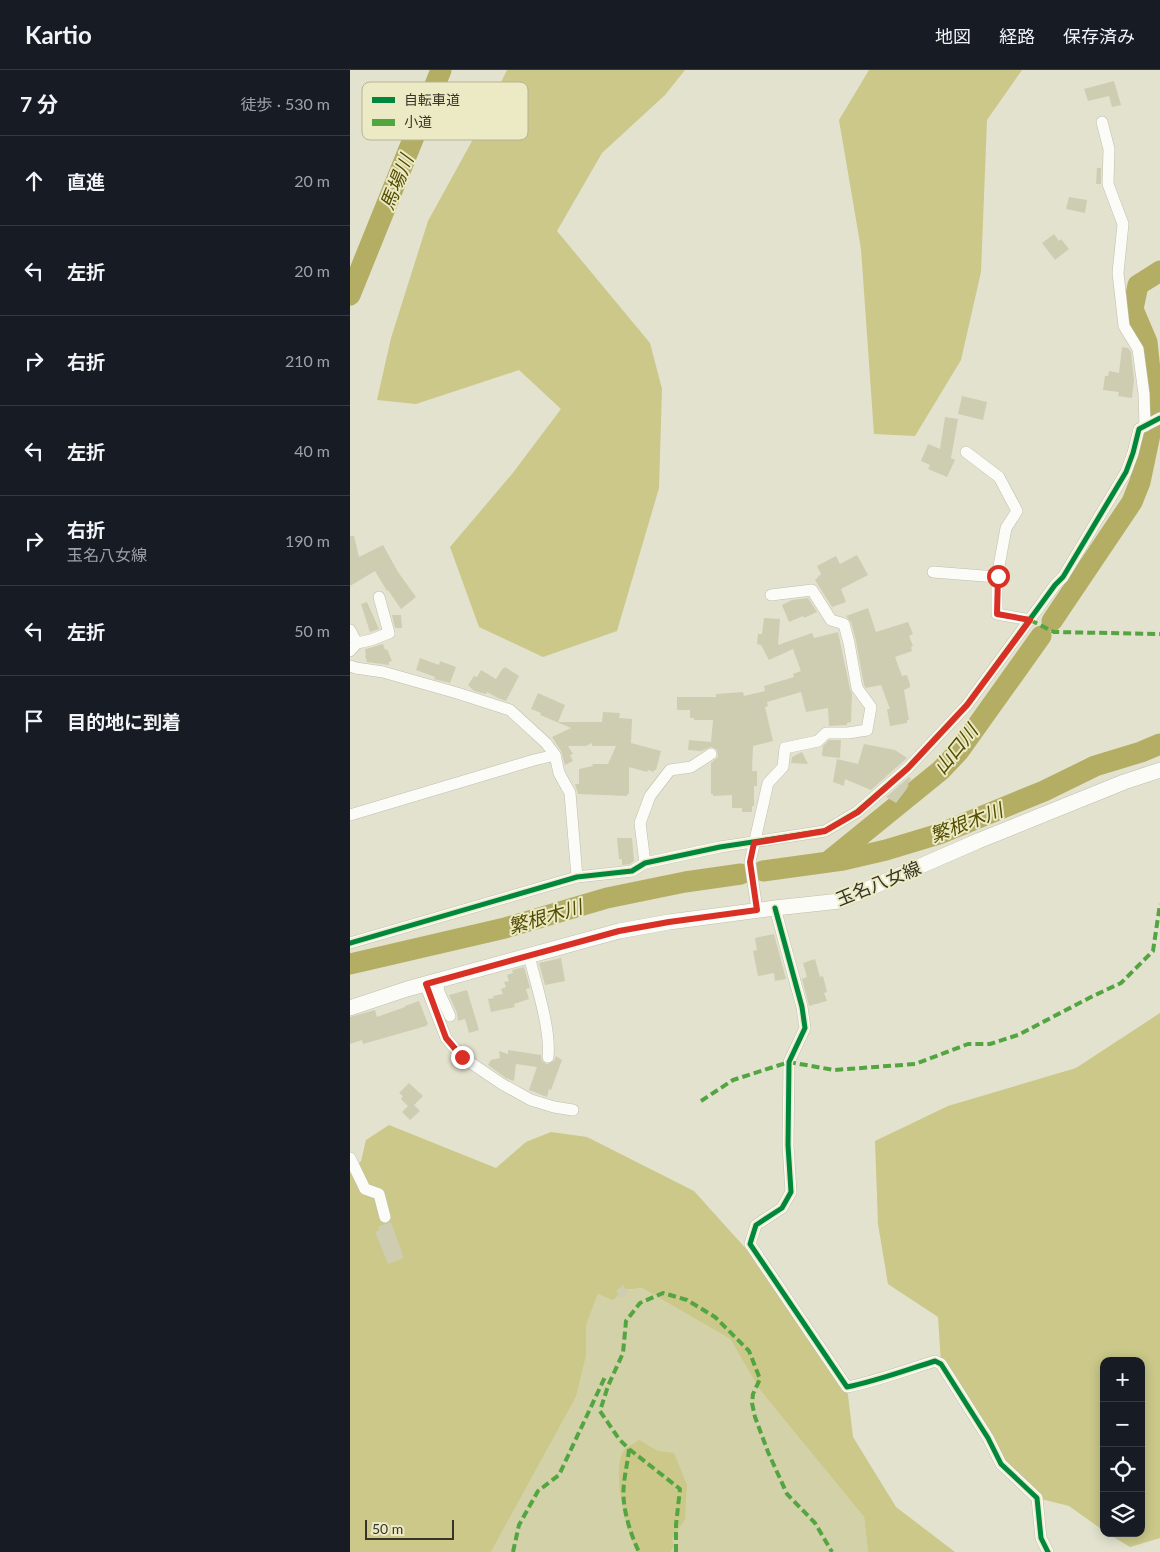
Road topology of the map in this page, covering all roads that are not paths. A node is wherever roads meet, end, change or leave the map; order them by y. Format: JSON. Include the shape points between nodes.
{"nodes":[{"id":1,"x":1102,"y":122,"type":"dead end"},
{"id":2,"x":1160,"y":418,"type":"edge"},
{"id":3,"x":1145,"y":426,"type":"junction"},
{"id":4,"x":966,"y":452,"type":"dead end"},
{"id":5,"x":933,"y":572,"type":"dead end"},
{"id":6,"x":998,"y":576,"type":"junction"},
{"id":7,"x":771,"y":595,"type":"dead end"},
{"id":8,"x":379,"y":598,"type":"dead end"},
{"id":9,"x":1030,"y":620,"type":"junction"},
{"id":10,"x":350,"y":630,"type":"edge"},
{"id":11,"x":354,"y":647,"type":"edge"},
{"id":12,"x":350,"y":666,"type":"edge"},
{"id":13,"x":711,"y":754,"type":"dead end"},
{"id":14,"x":555,"y":755,"type":"junction"},
{"id":15,"x":1160,"y":770,"type":"edge"},
{"id":16,"x":350,"y":815,"type":"edge"},
{"id":17,"x":754,"y":843,"type":"junction"},
{"id":18,"x":645,"y":863,"type":"junction"},
{"id":19,"x":577,"y":877,"type":"junction"},
{"id":20,"x":774,"y":908,"type":"junction"},
{"id":21,"x":757,"y":910,"type":"junction"},
{"id":22,"x":350,"y":943,"type":"edge"},
{"id":23,"x":529,"y":956,"type":"junction"},
{"id":24,"x":431,"y":983,"type":"junction"},
{"id":25,"x":350,"y":1008,"type":"edge"},
{"id":26,"x":450,"y":1016,"type":"dead end"},
{"id":27,"x":548,"y":1057,"type":"dead end"},
{"id":28,"x":573,"y":1110,"type":"dead end"},
{"id":29,"x":350,"y":1158,"type":"edge"},
{"id":30,"x":384,"y":1218,"type":"dead end"},
{"id":31,"x":1048,"y":1552,"type":"edge"}],
"edges":[{"from":1,"to":3,"type":"street","via":[[1109,149],[1108,184],[1123,224],[1118,273],[1124,326],[1138,349]]},
{"from":2,"to":3,"type":"street"},
{"from":3,"to":9,"type":"street","via":[[1139,429],[1126,472],[1063,577]]},
{"from":4,"to":6,"type":"street","via":[[1000,477],[1017,511],[1006,528]]},
{"from":5,"to":6,"type":"street"},
{"from":6,"to":9,"type":"street","via":[[997,614]]},
{"from":7,"to":17,"type":"street","via":[[812,590],[831,620],[844,624],[857,688],[871,707],[867,730],[826,734],[818,741],[785,748],[783,767],[768,783]]},
{"from":8,"to":11,"type":"street","via":[[389,632]]},
{"from":9,"to":17,"type":"street","via":[[967,705],[908,768],[858,812],[825,831]]},
{"from":10,"to":11,"type":"street"},
{"from":12,"to":14,"type":"street","via":[[383,672],[510,710]]},
{"from":13,"to":18,"type":"street","via":[[691,767],[670,770],[650,796],[640,823]]},
{"from":14,"to":16,"type":"street"},
{"from":14,"to":19,"type":"street","via":[[559,772],[570,792]]},
{"from":15,"to":20,"type":"main road","name":"玉名八女線","via":[[978,841],[840,901]]},
{"from":17,"to":18,"type":"street"},
{"from":17,"to":21,"type":"street","via":[[750,862]]},
{"from":18,"to":19,"type":"street","via":[[632,871]]},
{"from":19,"to":22,"type":"street"},
{"from":20,"to":21,"type":"main road","name":"玉名八女線"},
{"from":20,"to":31,"type":"street","via":[[805,1028],[789,1062],[791,1192],[782,1208],[756,1225],[750,1244],[847,1387],[871,1383],[935,1361],[941,1364],[1001,1464],[1037,1498],[1041,1538]]},
{"from":21,"to":23,"type":"main road","name":"玉名八女線","via":[[619,931]]},
{"from":23,"to":24,"type":"main road","name":"玉名八女線"},
{"from":23,"to":27,"type":"street","via":[[550,1047]]},
{"from":24,"to":25,"type":"main road","name":"玉名八女線"},
{"from":24,"to":26,"type":"street"},
{"from":24,"to":28,"type":"street","via":[[446,1038],[462,1057],[531,1100]]},
{"from":29,"to":30,"type":"street","via":[[364,1189],[379,1194]]}]}
